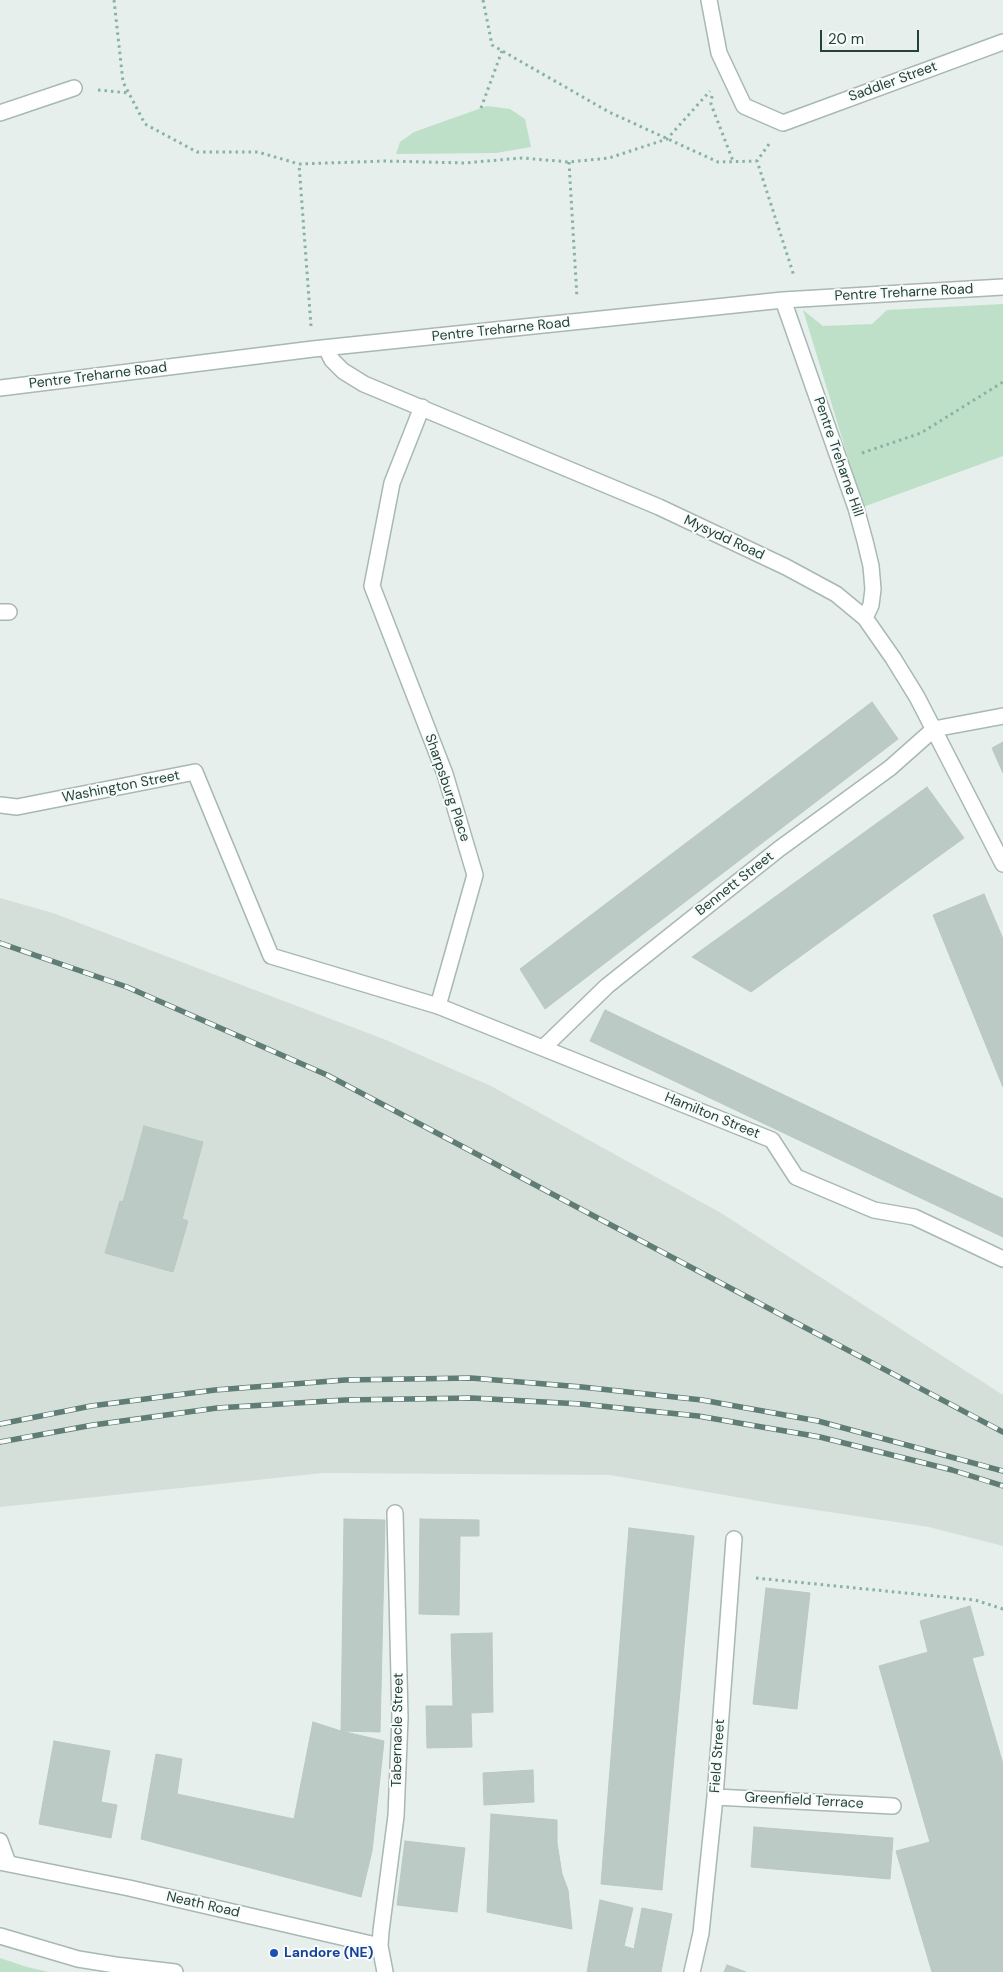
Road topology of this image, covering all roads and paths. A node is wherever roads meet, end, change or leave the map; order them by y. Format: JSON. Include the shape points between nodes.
{"nodes":[{"id":1,"x":114,"y":0,"type":"edge"},
{"id":2,"x":483,"y":0,"type":"edge"},
{"id":3,"x":708,"y":0,"type":"edge"},
{"id":4,"x":1003,"y":42,"type":"edge"},
{"id":5,"x":502,"y":51,"type":"junction"},
{"id":6,"x":714,"y":87,"type":"dead end"},
{"id":7,"x":74,"y":88,"type":"joint"},
{"id":8,"x":129,"y":94,"type":"junction"},
{"id":9,"x":481,"y":108,"type":"dead end"},
{"id":10,"x":0,"y":113,"type":"edge"},
{"id":11,"x":783,"y":123,"type":"junction"},
{"id":12,"x":667,"y":139,"type":"junction"},
{"id":13,"x":757,"y":161,"type":"junction"},
{"id":14,"x":569,"y":162,"type":"junction"},
{"id":15,"x":299,"y":164,"type":"junction"},
{"id":16,"x":1003,"y":287,"type":"edge"},
{"id":17,"x":801,"y":298,"type":"junction"},
{"id":18,"x":783,"y":300,"type":"junction"},
{"id":19,"x":579,"y":321,"type":"junction"},
{"id":20,"x":319,"y":349,"type":"junction"},
{"id":21,"x":1003,"y":382,"type":"edge"},
{"id":22,"x":0,"y":388,"type":"edge"},
{"id":23,"x":422,"y":408,"type":"junction"},
{"id":24,"x":839,"y":460,"type":"junction"},
{"id":25,"x":865,"y":618,"type":"junction"},
{"id":26,"x":1003,"y":716,"type":"edge"},
{"id":27,"x":934,"y":729,"type":"junction"},
{"id":28,"x":0,"y":805,"type":"edge"},
{"id":29,"x":1003,"y":864,"type":"edge"},
{"id":30,"x":438,"y":1006,"type":"junction"},
{"id":31,"x":543,"y":1048,"type":"junction"},
{"id":32,"x":1003,"y":1259,"type":"edge"},
{"id":33,"x":395,"y":1513,"type":"dead end"},
{"id":34,"x":734,"y":1539,"type":"dead end"},
{"id":35,"x":730,"y":1575,"type":"junction"},
{"id":36,"x":1003,"y":1609,"type":"edge"},
{"id":37,"x":715,"y":1797,"type":"junction"},
{"id":38,"x":893,"y":1806,"type":"dead end"},
{"id":39,"x":0,"y":1841,"type":"edge"},
{"id":40,"x":4,"y":1862,"type":"edge"},
{"id":41,"x":0,"y":1936,"type":"edge"},
{"id":42,"x":380,"y":1946,"type":"junction"},
{"id":43,"x":175,"y":1972,"type":"edge"},
{"id":44,"x":385,"y":1972,"type":"edge"},
{"id":45,"x":692,"y":1972,"type":"edge"}],
"edges":[{"from":1,"to":8,"type":"path","via":[[123,82]]},
{"from":2,"to":5,"type":"path","via":[[492,45]]},
{"from":3,"to":11,"type":"street","via":[[719,53],[744,106]]},
{"from":4,"to":11,"type":"street","name":"Saddler Street"},
{"from":5,"to":9,"type":"path"},
{"from":5,"to":12,"type":"path","via":[[609,112]]},
{"from":6,"to":12,"type":"path"},
{"from":7,"to":8,"type":"path"},
{"from":7,"to":10,"type":"street"},
{"from":8,"to":15,"type":"path","via":[[145,124],[197,152],[258,152]]},
{"from":11,"to":13,"type":"path"},
{"from":12,"to":13,"type":"path","via":[[718,162]]},
{"from":12,"to":14,"type":"path","via":[[609,158]]},
{"from":13,"to":17,"type":"path"},
{"from":14,"to":15,"type":"path","via":[[522,158],[464,163]]},
{"from":14,"to":19,"type":"path"},
{"from":15,"to":20,"type":"path"},
{"from":16,"to":17,"type":"street","name":"Pentre Treharne Road"},
{"from":17,"to":18,"type":"street","name":"Pentre Treharne Road"},
{"from":18,"to":19,"type":"street","name":"Pentre Treharne Road"},
{"from":18,"to":24,"type":"street","name":"Pentre Treharne Hill"},
{"from":19,"to":20,"type":"street","name":"Pentre Treharne Road"},
{"from":20,"to":22,"type":"street","name":"Pentre Treharne Road"},
{"from":20,"to":23,"type":"street","name":"Mysydd Road","via":[[350,376]]},
{"from":21,"to":24,"type":"path","via":[[921,433]]},
{"from":23,"to":25,"type":"street","name":"Mysydd Road","via":[[658,507],[786,567],[836,594]]},
{"from":23,"to":30,"type":"street","name":"Sharpsburg Place","via":[[392,483],[372,586],[445,774],[475,875]]},
{"from":24,"to":25,"type":"street","name":"Pentre Treharne Hill","via":[[871,566],[873,589]]},
{"from":25,"to":27,"type":"street","name":"Mysydd Road","via":[[898,666]]},
{"from":26,"to":27,"type":"street"},
{"from":27,"to":29,"type":"street","name":"Mysydd Road"},
{"from":27,"to":31,"type":"street","name":"Bennett Street","via":[[890,768],[779,850],[606,986]]},
{"from":28,"to":30,"type":"street","name":"Washington Street","via":[[17,807],[195,772],[271,956]]},
{"from":30,"to":31,"type":"street","name":"Hamilton Street"},
{"from":31,"to":32,"type":"street","name":"Hamilton Street","via":[[772,1140],[796,1177],[874,1210],[914,1216]]},
{"from":33,"to":42,"type":"street","name":"Tabernacle Street","via":[[400,1718],[396,1816]]},
{"from":34,"to":35,"type":"street","name":"Field Street"},
{"from":35,"to":36,"type":"path","via":[[975,1600]]},
{"from":35,"to":37,"type":"street","name":"Field Street"},
{"from":37,"to":38,"type":"street","name":"Greenfield Terrace"},
{"from":37,"to":45,"type":"street","name":"Field Street","via":[[701,1933]]},
{"from":39,"to":40,"type":"street"},
{"from":40,"to":42,"type":"street","name":"Neath Road"},
{"from":41,"to":43,"type":"street","via":[[115,1966]]},
{"from":42,"to":44,"type":"street"}]}
